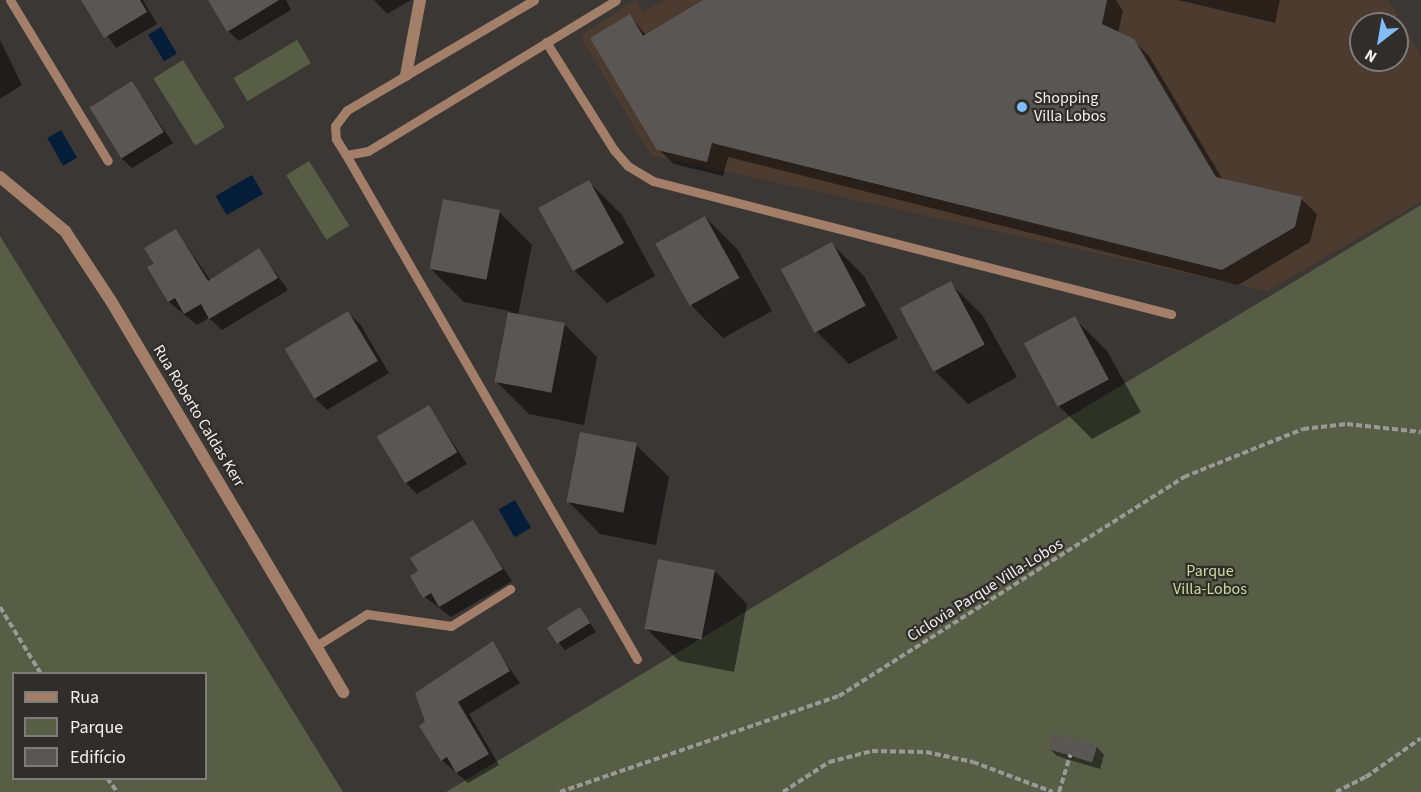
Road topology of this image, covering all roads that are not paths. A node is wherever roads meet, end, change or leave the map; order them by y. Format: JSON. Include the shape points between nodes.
{"nodes":[{"id":1,"x":10,"y":0,"type":"edge"},
{"id":2,"x":420,"y":0,"type":"edge"},
{"id":3,"x":534,"y":0,"type":"edge"},
{"id":4,"x":616,"y":0,"type":"edge"},
{"id":5,"x":605,"y":3,"type":"edge"},
{"id":6,"x":546,"y":42,"type":"junction"},
{"id":7,"x":406,"y":75,"type":"junction"},
{"id":8,"x":346,"y":155,"type":"junction"},
{"id":9,"x":108,"y":161,"type":"dead end"},
{"id":10,"x":0,"y":177,"type":"edge"},
{"id":11,"x":1172,"y":314,"type":"dead end"},
{"id":12,"x":510,"y":589,"type":"dead end"},
{"id":13,"x":316,"y":646,"type":"junction"},
{"id":14,"x":637,"y":659,"type":"dead end"},
{"id":15,"x":343,"y":692,"type":"dead end"}],
"edges":[{"from":1,"to":9,"type":"lane"},
{"from":2,"to":7,"type":"street"},
{"from":3,"to":7,"type":"lane"},
{"from":4,"to":5,"type":"lane"},
{"from":5,"to":6,"type":"lane"},
{"from":6,"to":8,"type":"lane","via":[[368,151]]},
{"from":6,"to":11,"type":"lane","via":[[614,150],[628,166],[654,181]]},
{"from":7,"to":8,"type":"lane","via":[[338,118],[336,140]]},
{"from":8,"to":14,"type":"lane"},
{"from":10,"to":13,"type":"street","name":"Rua Roberto Caldas Kerr","via":[[65,231],[111,301]]},
{"from":12,"to":13,"type":"lane","via":[[451,626],[367,614]]},
{"from":13,"to":15,"type":"street","name":"Rua Roberto Caldas Kerr"}]}
